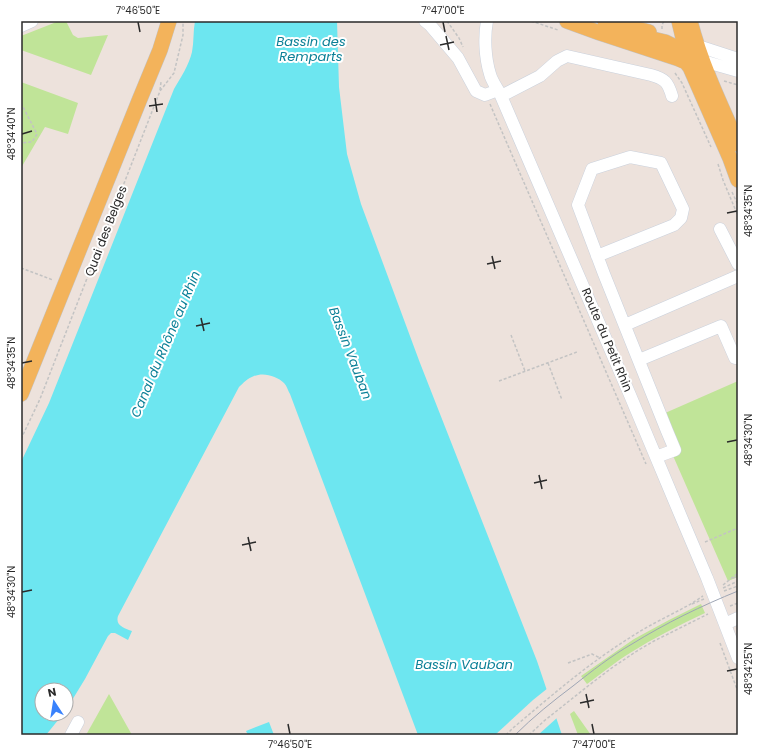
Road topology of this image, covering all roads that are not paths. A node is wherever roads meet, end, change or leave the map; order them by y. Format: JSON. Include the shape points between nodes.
{"nodes":[{"id":1,"x":32,"y":21,"type":"edge"},
{"id":2,"x":169,"y":21,"type":"edge"},
{"id":3,"x":425,"y":21,"type":"edge"},
{"id":4,"x":487,"y":21,"type":"edge"},
{"id":5,"x":605,"y":21,"type":"edge"},
{"id":6,"x":679,"y":21,"type":"edge"},
{"id":7,"x":690,"y":21,"type":"edge"},
{"id":8,"x":572,"y":23,"type":"edge"},
{"id":9,"x":21,"y":26,"type":"edge"},
{"id":10,"x":692,"y":54,"type":"junction"},
{"id":11,"x":738,"y":59,"type":"edge"},
{"id":12,"x":738,"y":71,"type":"edge"},
{"id":13,"x":500,"y":93,"type":"junction"},
{"id":14,"x":672,"y":96,"type":"dead end"},
{"id":15,"x":738,"y":144,"type":"edge"},
{"id":16,"x":738,"y":180,"type":"edge"},
{"id":17,"x":720,"y":228,"type":"dead end"},
{"id":18,"x":597,"y":256,"type":"junction"},
{"id":19,"x":738,"y":264,"type":"edge"},
{"id":20,"x":738,"y":276,"type":"edge"},
{"id":21,"x":625,"y":325,"type":"junction"},
{"id":22,"x":735,"y":358,"type":"dead end"},
{"id":23,"x":639,"y":360,"type":"junction"},
{"id":24,"x":21,"y":394,"type":"edge"},
{"id":25,"x":656,"y":457,"type":"junction"},
{"id":26,"x":738,"y":618,"type":"edge"},
{"id":27,"x":725,"y":624,"type":"junction"},
{"id":28,"x":738,"y":658,"type":"edge"},
{"id":29,"x":78,"y":722,"type":"dead end"},
{"id":30,"x":71,"y":735,"type":"edge"}],
"edges":[{"from":1,"to":9,"type":"street"},
{"from":2,"to":24,"type":"main road","name":"Quai des Belges","via":[[160,50]]},
{"from":3,"to":13,"type":"street","via":[[458,58],[476,90],[485,95]]},
{"from":4,"to":13,"type":"street","name":"Route du Petit Rhin","via":[[486,54],[490,74]]},
{"from":5,"to":10,"type":"main road","via":[[638,29]]},
{"from":6,"to":10,"type":"main road"},
{"from":7,"to":10,"type":"main road"},
{"from":8,"to":10,"type":"main road","via":[[686,62]]},
{"from":10,"to":11,"type":"street"},
{"from":10,"to":12,"type":"street","via":[[710,63]]},
{"from":10,"to":15,"type":"main road","via":[[708,76]]},
{"from":10,"to":16,"type":"main road"},
{"from":13,"to":14,"type":"street","via":[[540,76],[567,56],[662,78],[670,86]]},
{"from":13,"to":25,"type":"street","name":"Route du Petit Rhin"},
{"from":17,"to":19,"type":"street"},
{"from":18,"to":18,"type":"street","via":[[674,225],[682,218],[683,209],[661,163],[630,157],[592,169],[578,205]]},
{"from":18,"to":21,"type":"street"},
{"from":20,"to":21,"type":"street"},
{"from":21,"to":23,"type":"street"},
{"from":22,"to":23,"type":"street","via":[[721,326]]},
{"from":23,"to":25,"type":"street","via":[[675,450]]},
{"from":25,"to":27,"type":"street","name":"Route du Petit Rhin"},
{"from":26,"to":27,"type":"street"},
{"from":27,"to":28,"type":"street","name":"Route du Petit Rhin"},
{"from":29,"to":30,"type":"street"}]}
